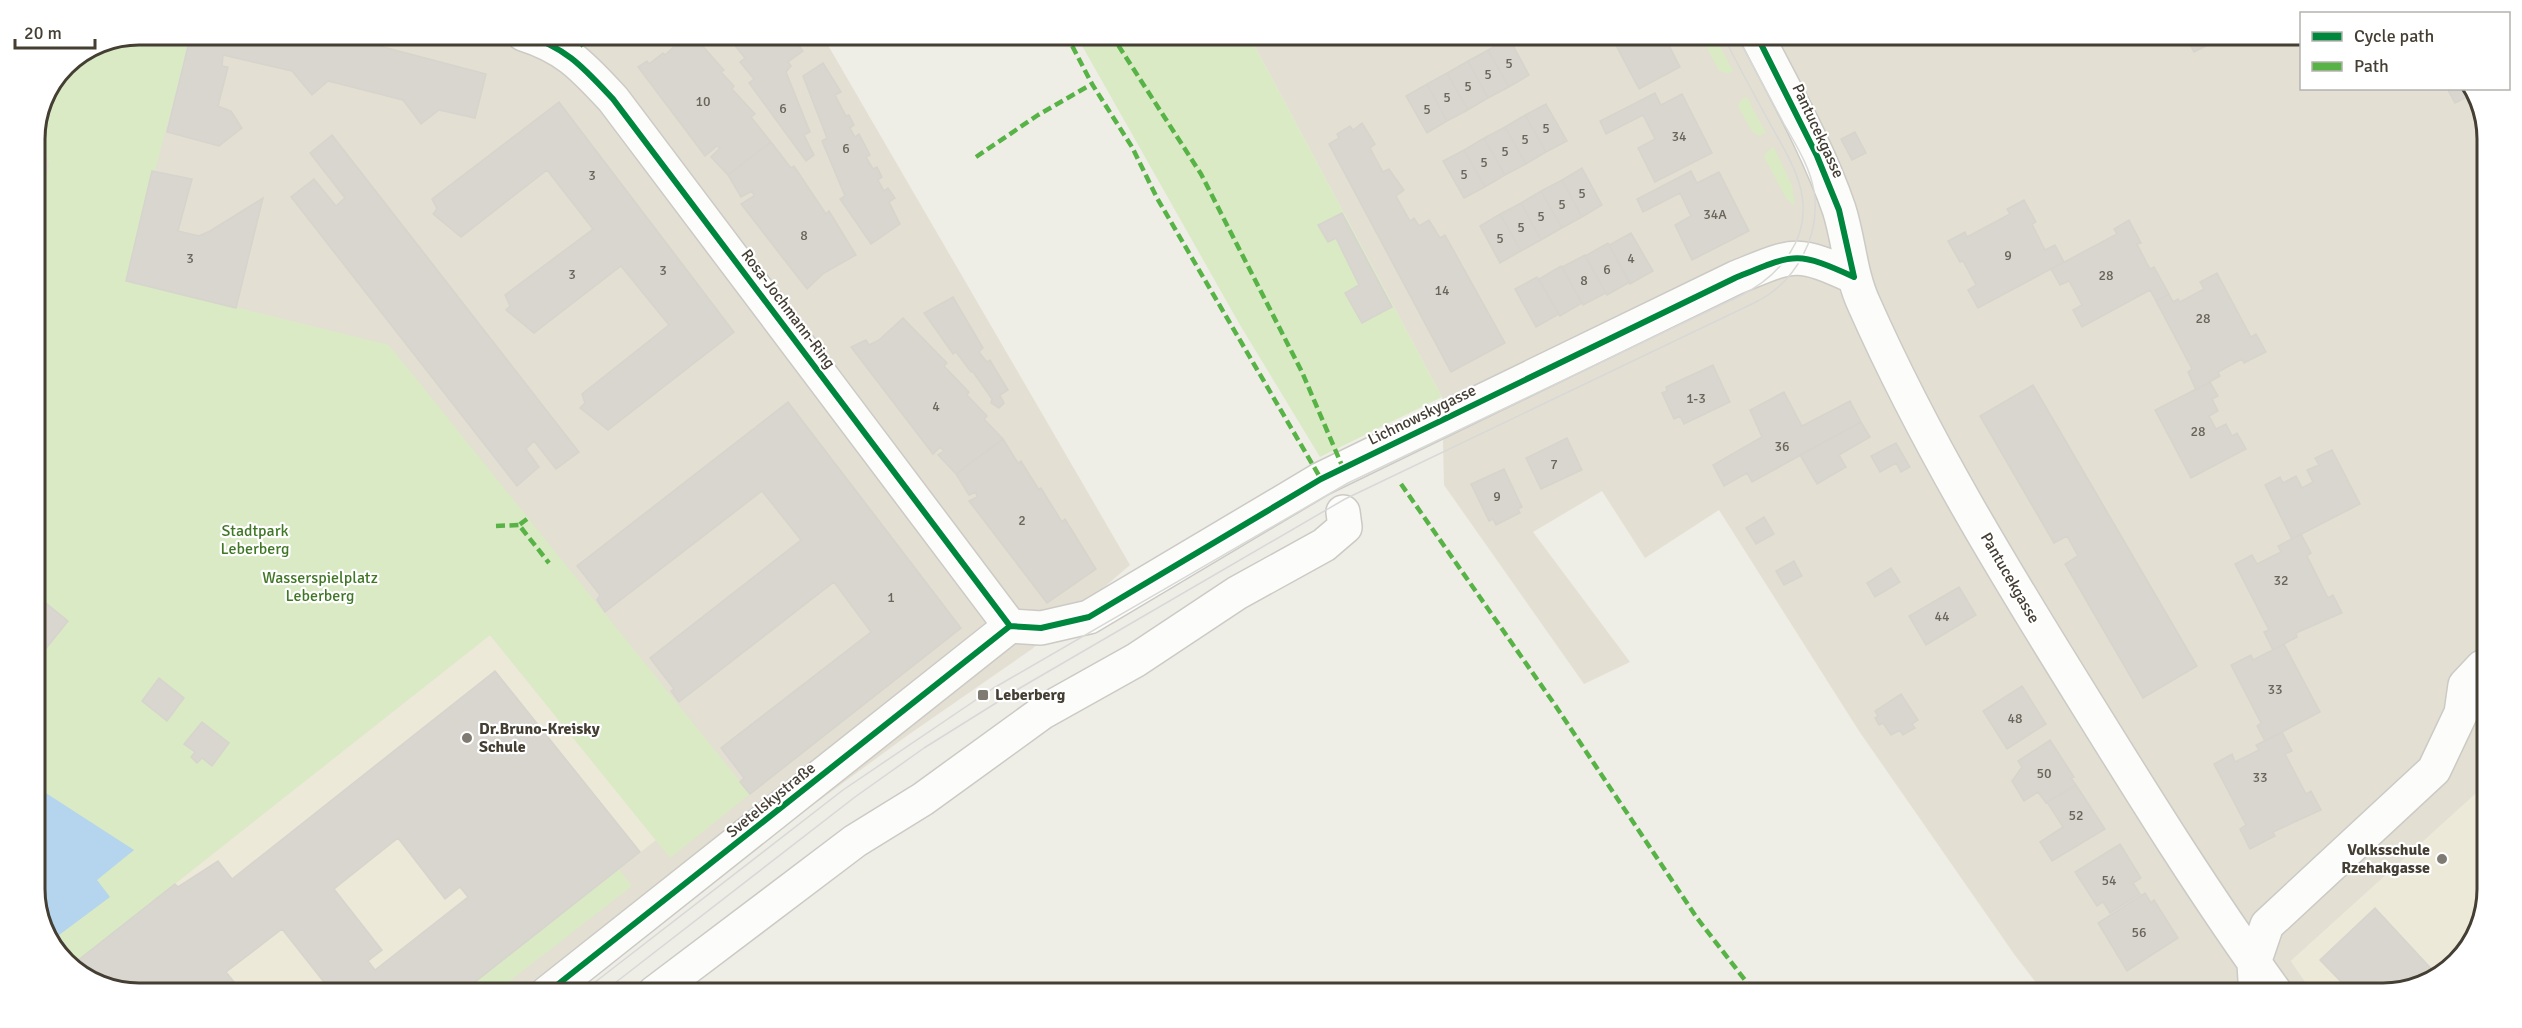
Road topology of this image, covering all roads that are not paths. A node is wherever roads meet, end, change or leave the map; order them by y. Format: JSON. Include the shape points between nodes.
{"nodes":[{"id":1,"x":553,"y":45,"type":"edge"},
{"id":2,"x":1762,"y":45,"type":"edge"},
{"id":3,"x":1854,"y":277,"type":"junction"},
{"id":4,"x":1343,"y":512,"type":"dead end"},
{"id":5,"x":1010,"y":626,"type":"junction"},
{"id":6,"x":2477,"y":672,"type":"edge"},
{"id":7,"x":2255,"y":978,"type":"edge"},
{"id":8,"x":560,"y":983,"type":"edge"},
{"id":9,"x":667,"y":983,"type":"edge"}],
"edges":[{"from":1,"to":5,"type":"street","name":"Rosa-Jochmann-Ring","via":[[578,62],[613,99]]},
{"from":2,"to":3,"type":"street","name":"Pantucekgasse","via":[[1817,156],[1839,210]]},
{"from":3,"to":5,"type":"street","name":"Lichnowskygasse","via":[[1818,260],[1799,257],[1779,260],[1735,278],[1321,479],[1089,617],[1041,628]]},
{"from":3,"to":7,"type":"street","name":"Pantucekgasse","via":[[1909,396],[1978,524]]},
{"from":4,"to":9,"type":"street","via":[[1345,526],[1324,545],[1043,712],[923,799],[855,841]]},
{"from":5,"to":8,"type":"street","name":"Svetelskystraße"},
{"from":6,"to":7,"type":"street","via":[[2465,685],[2461,713],[2434,770],[2267,925]]}]}
